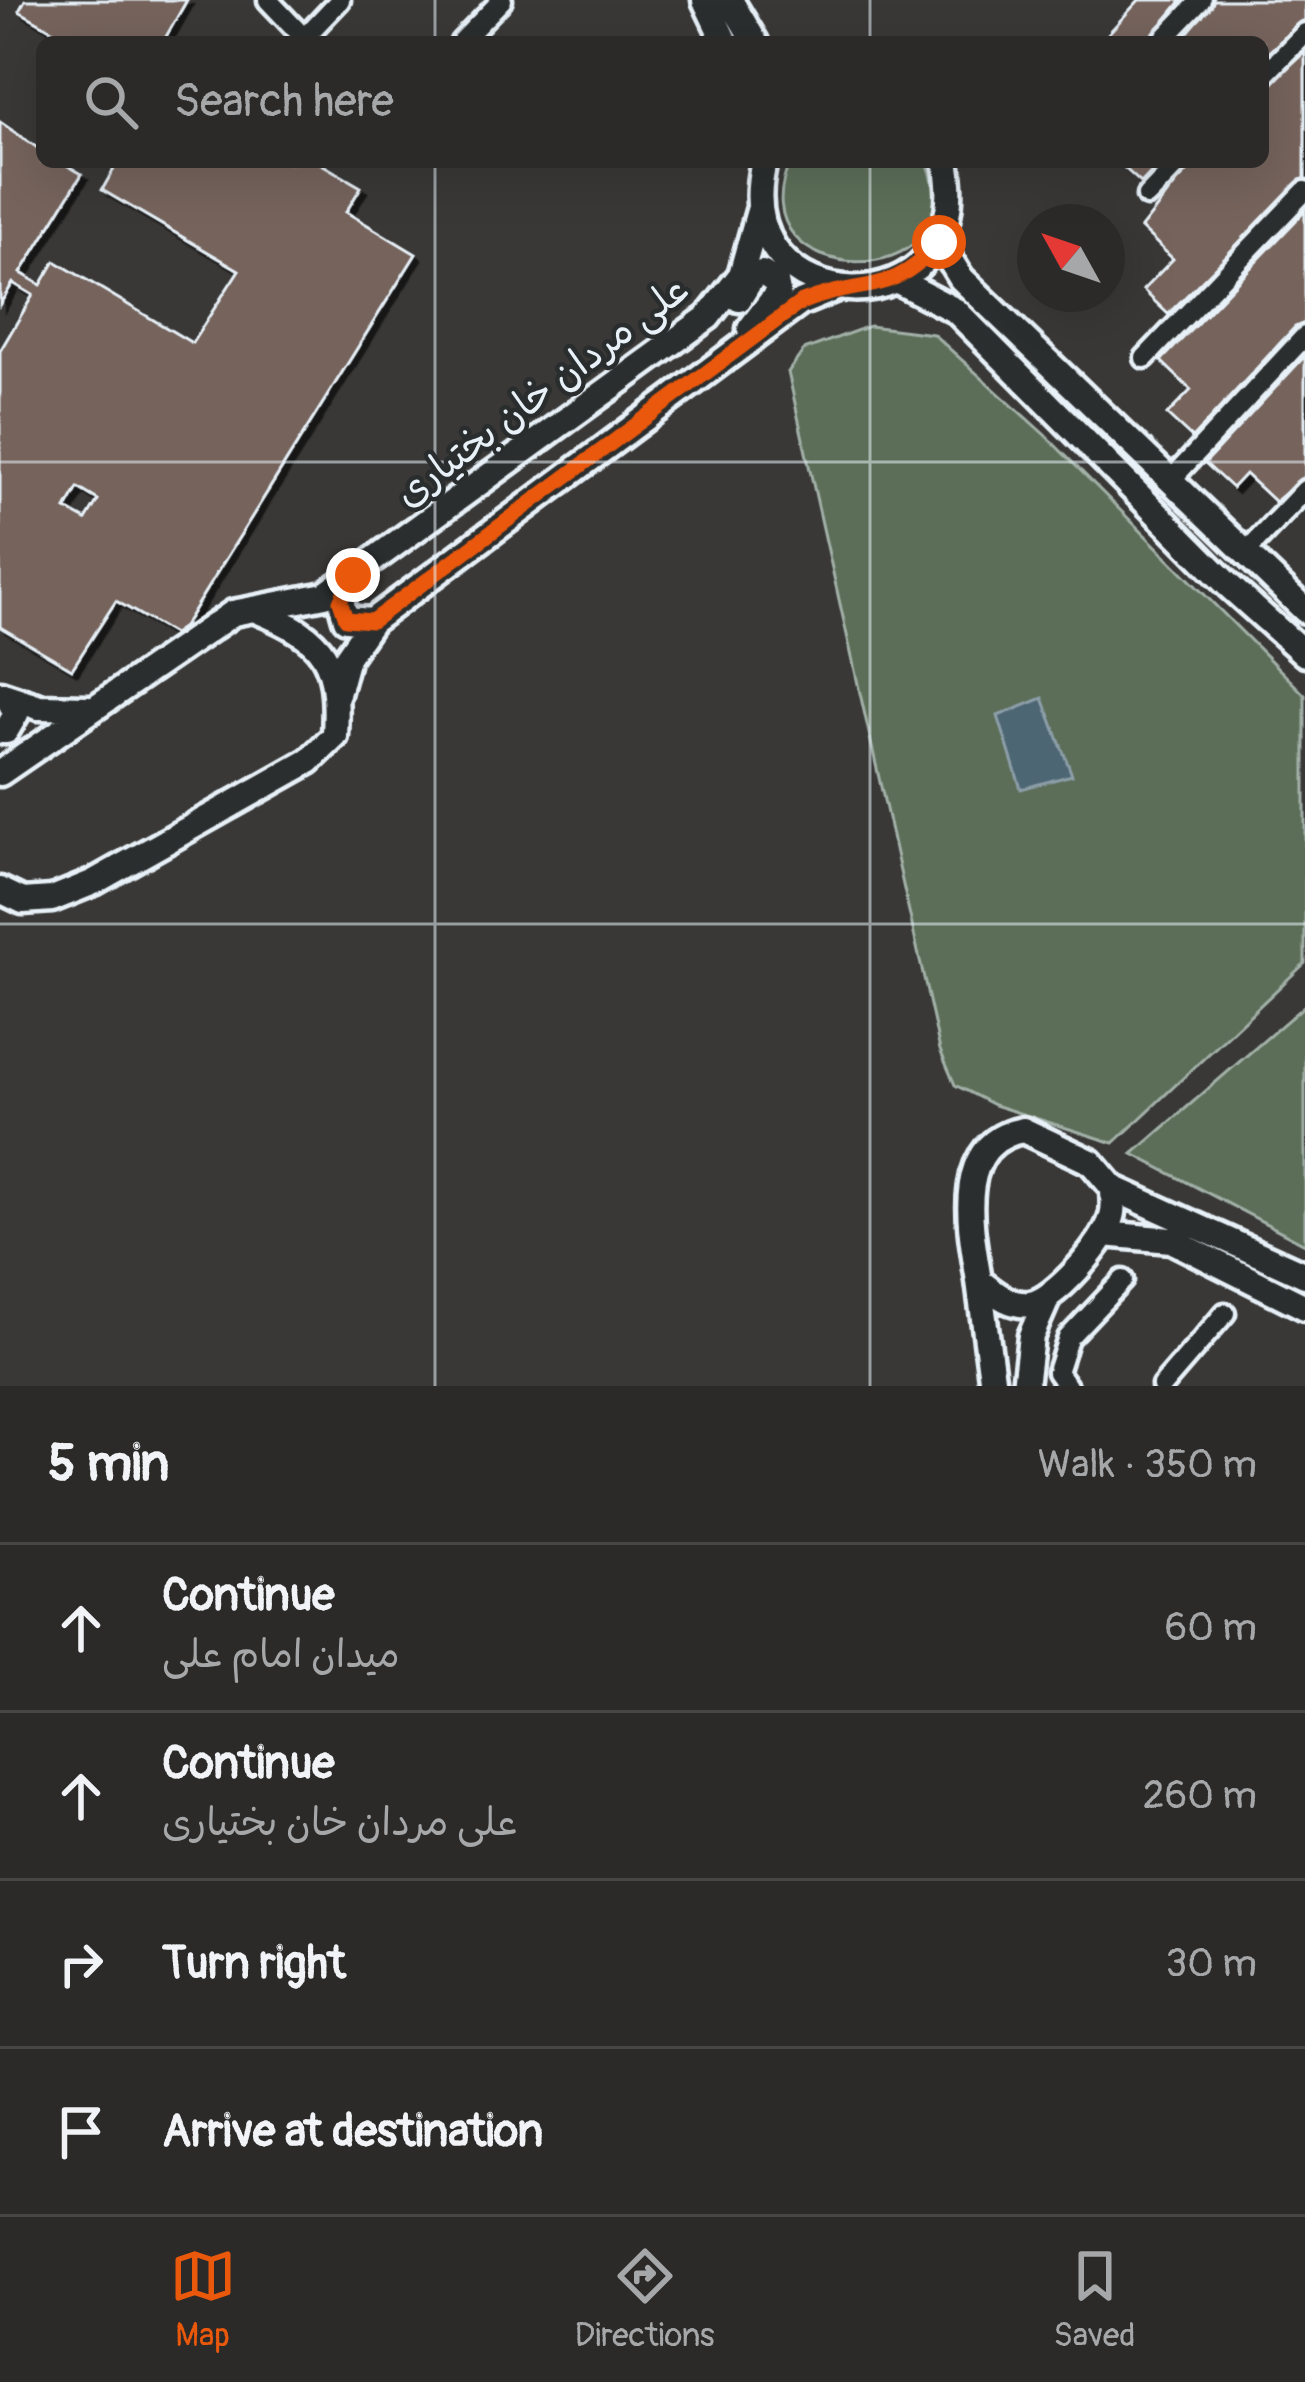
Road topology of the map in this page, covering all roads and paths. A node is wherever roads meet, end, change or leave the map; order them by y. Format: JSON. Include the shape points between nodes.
{"nodes":[{"id":1,"x":268,"y":0,"type":"edge"},
{"id":2,"x":340,"y":0,"type":"edge"},
{"id":3,"x":502,"y":0,"type":"edge"},
{"id":4,"x":705,"y":0,"type":"edge"},
{"id":5,"x":730,"y":0,"type":"edge"},
{"id":6,"x":1201,"y":0,"type":"edge"},
{"id":7,"x":1305,"y":33,"type":"edge"},
{"id":8,"x":302,"y":36,"type":"edge"},
{"id":9,"x":309,"y":36,"type":"edge"},
{"id":10,"x":467,"y":36,"type":"edge"},
{"id":11,"x":722,"y":36,"type":"edge"},
{"id":12,"x":751,"y":36,"type":"edge"},
{"id":13,"x":1167,"y":36,"type":"edge"},
{"id":14,"x":1269,"y":70,"type":"edge"},
{"id":15,"x":763,"y":168,"type":"edge"},
{"id":16,"x":947,"y":168,"type":"edge"},
{"id":17,"x":1174,"y":168,"type":"edge"},
{"id":18,"x":1305,"y":191,"type":"edge"},
{"id":19,"x":1147,"y":196,"type":"dead end"},
{"id":20,"x":759,"y":211,"type":"junction"},
{"id":21,"x":939,"y":242,"type":"junction"},
{"id":22,"x":962,"y":278,"type":"junction"},
{"id":23,"x":898,"y":281,"type":"junction"},
{"id":24,"x":834,"y":289,"type":"junction"},
{"id":25,"x":930,"y":297,"type":"junction"},
{"id":26,"x":692,"y":327,"type":"junction"},
{"id":27,"x":1305,"y":336,"type":"edge"},
{"id":28,"x":1145,"y":358,"type":"dead end"},
{"id":29,"x":720,"y":361,"type":"junction"},
{"id":30,"x":1169,"y":482,"type":"junction"},
{"id":31,"x":1305,"y":490,"type":"edge"},
{"id":32,"x":1252,"y":562,"type":"junction"},
{"id":33,"x":353,"y":575,"type":"junction"},
{"id":34,"x":1228,"y":585,"type":"junction"},
{"id":35,"x":1303,"y":608,"type":"edge"},
{"id":36,"x":254,"y":609,"type":"junction"},
{"id":37,"x":372,"y":621,"type":"junction"},
{"id":38,"x":1281,"y":633,"type":"junction"},
{"id":39,"x":1305,"y":655,"type":"edge"},
{"id":40,"x":338,"y":694,"type":"junction"},
{"id":41,"x":4,"y":696,"type":"edge"},
{"id":42,"x":88,"y":708,"type":"junction"},
{"id":43,"x":0,"y":731,"type":"edge"},
{"id":44,"x":0,"y":773,"type":"edge"},
{"id":45,"x":0,"y":890,"type":"edge"},
{"id":46,"x":1113,"y":1188,"type":"junction"},
{"id":47,"x":1104,"y":1234,"type":"junction"},
{"id":48,"x":1305,"y":1275,"type":"edge"},
{"id":49,"x":1123,"y":1280,"type":"dead end"},
{"id":50,"x":979,"y":1281,"type":"junction"},
{"id":51,"x":1048,"y":1297,"type":"junction"},
{"id":52,"x":1305,"y":1307,"type":"edge"},
{"id":53,"x":1225,"y":1313,"type":"dead end"},
{"id":54,"x":993,"y":1386,"type":"edge"},
{"id":55,"x":1025,"y":1386,"type":"edge"},
{"id":56,"x":1067,"y":1386,"type":"edge"},
{"id":57,"x":1162,"y":1386,"type":"edge"}],
"edges":[{"from":1,"to":8,"type":"street"},
{"from":2,"to":9,"type":"street"},
{"from":3,"to":10,"type":"street"},
{"from":4,"to":11,"type":"main road"},
{"from":5,"to":12,"type":"main road"},
{"from":6,"to":13,"type":"street"},
{"from":7,"to":14,"type":"street"},
{"from":15,"to":20,"type":"main road","name":"علی مردان خان بختیاری"},
{"from":16,"to":21,"type":"main road","via":[[952,190]]},
{"from":17,"to":19,"type":"street"},
{"from":18,"to":28,"type":"street"},
{"from":20,"to":24,"type":"main road","via":[[784,260]]},
{"from":20,"to":26,"type":"main road","name":"علی مردان خان بختیاری","via":[[741,275]]},
{"from":21,"to":22,"type":"main road"},
{"from":21,"to":23,"type":"main road"},
{"from":22,"to":25,"type":"main road","via":[[932,266],[922,278]]},
{"from":22,"to":30,"type":"main road"},
{"from":23,"to":24,"type":"main road"},
{"from":23,"to":25,"type":"main road"},
{"from":24,"to":29,"type":"main road","via":[[800,303]]},
{"from":25,"to":34,"type":"main road","via":[[956,311]]},
{"from":26,"to":29,"type":"main road","via":[[722,317],[753,276],[776,283],[767,309]]},
{"from":26,"to":33,"type":"main road","name":"علی مردان خان بختیاری"},
{"from":27,"to":30,"type":"street"},
{"from":29,"to":37,"type":"main road"},
{"from":30,"to":32,"type":"main road"},
{"from":31,"to":32,"type":"street"},
{"from":32,"to":34,"type":"main road","via":[[1255,587]]},
{"from":32,"to":35,"type":"main road"},
{"from":33,"to":36,"type":"main road","name":"علی مردان خان بختیاری","via":[[304,603]]},
{"from":33,"to":37,"type":"main road","via":[[340,601],[346,619]]},
{"from":34,"to":38,"type":"main road"},
{"from":35,"to":38,"type":"main road","via":[[1284,602],[1276,612]]},
{"from":36,"to":40,"type":"main road","via":[[317,643]]},
{"from":36,"to":42,"type":"main road","name":"علی مردان خان بختیاری","via":[[232,614]]},
{"from":37,"to":40,"type":"main road","via":[[347,657]]},
{"from":38,"to":39,"type":"main road"},
{"from":40,"to":45,"type":"main road","via":[[335,736],[309,761],[229,808],[52,899],[23,901]]},
{"from":41,"to":42,"type":"main road"},
{"from":41,"to":43,"type":"main road","via":[[16,714]]},
{"from":42,"to":44,"type":"main road","name":"علی مردان خان بختیاری"},
{"from":46,"to":47,"type":"main road"},
{"from":46,"to":48,"type":"main road"},
{"from":46,"to":50,"type":"main road","via":[[1091,1162],[1049,1140],[1023,1130],[1005,1134],[979,1161],[968,1199]]},
{"from":47,"to":51,"type":"main road"},
{"from":47,"to":52,"type":"main road","via":[[1171,1240]]},
{"from":49,"to":56,"type":"street","via":[[1068,1338],[1057,1372]]},
{"from":50,"to":51,"type":"main road","via":[[1006,1301],[1029,1305]]},
{"from":50,"to":54,"type":"main road"},
{"from":51,"to":55,"type":"main road","via":[[1031,1336]]},
{"from":53,"to":57,"type":"street"}]}
